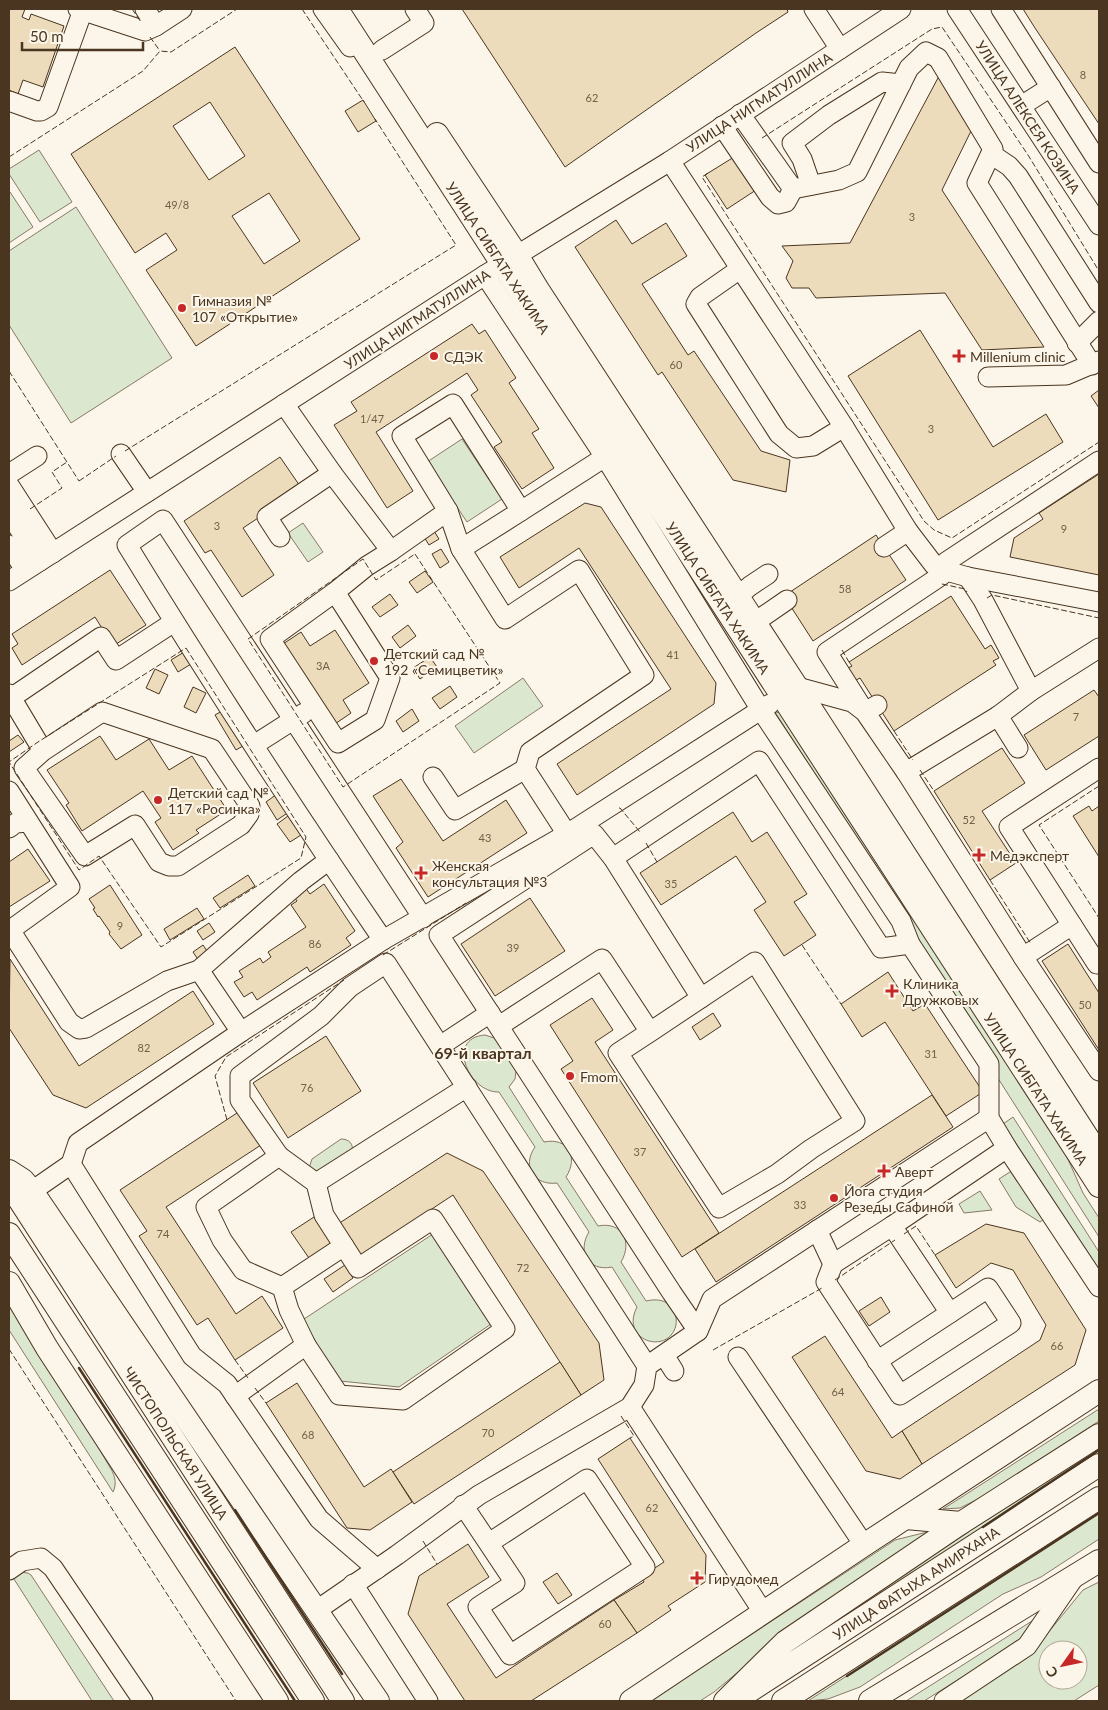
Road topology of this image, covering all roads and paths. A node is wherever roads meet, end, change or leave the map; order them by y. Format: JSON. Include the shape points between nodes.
{"nodes":[{"id":1,"x":145,"y":9,"type":"edge"},
{"id":2,"x":182,"y":9,"type":"edge"},
{"id":3,"x":323,"y":9,"type":"edge"},
{"id":4,"x":337,"y":9,"type":"edge"},
{"id":5,"x":354,"y":9,"type":"edge"},
{"id":6,"x":415,"y":9,"type":"edge"},
{"id":7,"x":814,"y":9,"type":"edge"},
{"id":8,"x":902,"y":9,"type":"edge"},
{"id":9,"x":957,"y":9,"type":"edge"},
{"id":10,"x":1001,"y":9,"type":"edge"},
{"id":11,"x":80,"y":10,"type":"edge"},
{"id":12,"x":156,"y":26,"type":"junction"},
{"id":13,"x":840,"y":49,"type":"junction"},
{"id":14,"x":380,"y":61,"type":"junction"},
{"id":15,"x":901,"y":84,"type":"junction"},
{"id":16,"x":1051,"y":87,"type":"junction"},
{"id":17,"x":9,"y":101,"type":"edge"},
{"id":18,"x":1021,"y":106,"type":"junction"},
{"id":19,"x":740,"y":114,"type":"junction"},
{"id":20,"x":722,"y":126,"type":"junction"},
{"id":21,"x":991,"y":154,"type":"junction"},
{"id":22,"x":670,"y":161,"type":"junction"},
{"id":23,"x":1099,"y":163,"type":"edge"},
{"id":24,"x":802,"y":187,"type":"junction"},
{"id":25,"x":1099,"y":225,"type":"edge"},
{"id":26,"x":501,"y":264,"type":"junction"},
{"id":27,"x":740,"y":269,"type":"junction"},
{"id":28,"x":1099,"y":303,"type":"edge"},
{"id":29,"x":1099,"y":321,"type":"edge"},
{"id":30,"x":1077,"y":343,"type":"junction"},
{"id":31,"x":1095,"y":363,"type":"edge"},
{"id":32,"x":988,"y":378,"type":"dead end"},
{"id":33,"x":284,"y":404,"type":"junction"},
{"id":34,"x":844,"y":427,"type":"junction"},
{"id":35,"x":121,"y":454,"type":"dead end"},
{"id":36,"x":37,"y":456,"type":"dead end"},
{"id":37,"x":605,"y":457,"type":"junction"},
{"id":38,"x":1099,"y":461,"type":"edge"},
{"id":39,"x":332,"y":473,"type":"junction"},
{"id":40,"x":9,"y":474,"type":"edge"},
{"id":41,"x":9,"y":485,"type":"edge"},
{"id":42,"x":139,"y":497,"type":"junction"},
{"id":43,"x":448,"y":511,"type":"junction"},
{"id":44,"x":521,"y":511,"type":"junction"},
{"id":45,"x":9,"y":513,"type":"edge"},
{"id":46,"x":149,"y":530,"type":"junction"},
{"id":47,"x":908,"y":531,"type":"junction"},
{"id":48,"x":280,"y":537,"type":"dead end"},
{"id":49,"x":9,"y":545,"type":"edge"},
{"id":50,"x":884,"y":547,"type":"dead end"},
{"id":51,"x":460,"y":549,"type":"junction"},
{"id":52,"x":392,"y":551,"type":"junction"},
{"id":53,"x":39,"y":562,"type":"junction"},
{"id":54,"x":942,"y":570,"type":"junction"},
{"id":55,"x":768,"y":574,"type":"dead end"},
{"id":56,"x":968,"y":577,"type":"junction"},
{"id":57,"x":9,"y":581,"type":"edge"},
{"id":58,"x":336,"y":592,"type":"junction"},
{"id":59,"x":738,"y":596,"type":"junction"},
{"id":60,"x":787,"y":600,"type":"dead end"},
{"id":61,"x":1099,"y":602,"type":"edge"},
{"id":62,"x":174,"y":622,"type":"junction"},
{"id":63,"x":755,"y":622,"type":"junction"},
{"id":64,"x":1099,"y":648,"type":"edge"},
{"id":65,"x":1031,"y":691,"type":"junction"},
{"id":66,"x":790,"y":692,"type":"junction"},
{"id":67,"x":10,"y":696,"type":"edge"},
{"id":68,"x":313,"y":708,"type":"junction"},
{"id":69,"x":871,"y":708,"type":"junction"},
{"id":70,"x":760,"y":710,"type":"junction"},
{"id":71,"x":998,"y":716,"type":"junction"},
{"id":72,"x":294,"y":720,"type":"junction"},
{"id":73,"x":254,"y":745,"type":"junction"},
{"id":74,"x":1018,"y":748,"type":"dead end"},
{"id":75,"x":43,"y":751,"type":"junction"},
{"id":76,"x":1099,"y":768,"type":"edge"},
{"id":77,"x":525,"y":769,"type":"junction"},
{"id":78,"x":906,"y":772,"type":"junction"},
{"id":79,"x":433,"y":777,"type":"dead end"},
{"id":80,"x":9,"y":791,"type":"edge"},
{"id":81,"x":28,"y":822,"type":"junction"},
{"id":82,"x":9,"y":828,"type":"edge"},
{"id":83,"x":567,"y":834,"type":"junction"},
{"id":84,"x":614,"y":858,"type":"junction"},
{"id":85,"x":329,"y":860,"type":"junction"},
{"id":86,"x":423,"y":918,"type":"junction"},
{"id":87,"x":1072,"y":926,"type":"junction"},
{"id":88,"x":10,"y":930,"type":"edge"},
{"id":89,"x":383,"y":940,"type":"junction"},
{"id":90,"x":910,"y":944,"type":"junction"},
{"id":91,"x":1024,"y":957,"type":"junction"},
{"id":92,"x":1099,"y":963,"type":"edge"},
{"id":93,"x":199,"y":970,"type":"junction"},
{"id":94,"x":701,"y":998,"type":"junction"},
{"id":95,"x":495,"y":1020,"type":"junction"},
{"id":96,"x":241,"y":1032,"type":"junction"},
{"id":97,"x":650,"y":1032,"type":"junction"},
{"id":98,"x":440,"y":1046,"type":"junction"},
{"id":99,"x":1099,"y":1071,"type":"edge"},
{"id":100,"x":467,"y":1087,"type":"junction"},
{"id":101,"x":990,"y":1118,"type":"junction"},
{"id":102,"x":1007,"y":1148,"type":"junction"},
{"id":103,"x":1099,"y":1155,"type":"edge"},
{"id":104,"x":278,"y":1156,"type":"junction"},
{"id":105,"x":71,"y":1164,"type":"junction"},
{"id":106,"x":9,"y":1171,"type":"edge"},
{"id":107,"x":316,"y":1183,"type":"junction"},
{"id":108,"x":9,"y":1184,"type":"edge"},
{"id":109,"x":1099,"y":1186,"type":"edge"},
{"id":110,"x":32,"y":1191,"type":"junction"},
{"id":111,"x":892,"y":1226,"type":"junction"},
{"id":112,"x":817,"y":1230,"type":"junction"},
{"id":113,"x":9,"y":1234,"type":"edge"},
{"id":114,"x":344,"y":1246,"type":"junction"},
{"id":115,"x":833,"y":1264,"type":"junction"},
{"id":116,"x":9,"y":1282,"type":"edge"},
{"id":117,"x":282,"y":1287,"type":"junction"},
{"id":118,"x":1099,"y":1287,"type":"edge"},
{"id":119,"x":950,"y":1313,"type":"junction"},
{"id":120,"x":698,"y":1331,"type":"junction"},
{"id":121,"x":306,"y":1346,"type":"junction"},
{"id":122,"x":664,"y":1354,"type":"junction"},
{"id":123,"x":738,"y":1357,"type":"dead end"},
{"id":124,"x":877,"y":1361,"type":"junction"},
{"id":125,"x":647,"y":1366,"type":"junction"},
{"id":126,"x":674,"y":1371,"type":"dead end"},
{"id":127,"x":1099,"y":1391,"type":"edge"},
{"id":128,"x":235,"y":1396,"type":"junction"},
{"id":129,"x":630,"y":1407,"type":"junction"},
{"id":130,"x":1099,"y":1435,"type":"edge"},
{"id":131,"x":1099,"y":1465,"type":"edge"},
{"id":132,"x":1099,"y":1498,"type":"edge"},
{"id":133,"x":463,"y":1505,"type":"junction"},
{"id":134,"x":906,"y":1518,"type":"junction"},
{"id":135,"x":961,"y":1523,"type":"junction"},
{"id":136,"x":489,"y":1543,"type":"junction"},
{"id":137,"x":864,"y":1545,"type":"junction"},
{"id":138,"x":1099,"y":1562,"type":"edge"},
{"id":139,"x":377,"y":1569,"type":"junction"},
{"id":140,"x":9,"y":1570,"type":"edge"},
{"id":141,"x":1073,"y":1579,"type":"junction"},
{"id":142,"x":353,"y":1584,"type":"junction"},
{"id":143,"x":317,"y":1610,"type":"junction"},
{"id":144,"x":763,"y":1612,"type":"junction"},
{"id":145,"x":311,"y":1698,"type":"edge"},
{"id":146,"x":272,"y":1699,"type":"edge"},
{"id":147,"x":144,"y":1701,"type":"edge"},
{"id":148,"x":343,"y":1701,"type":"edge"},
{"id":149,"x":378,"y":1701,"type":"edge"},
{"id":150,"x":428,"y":1701,"type":"edge"},
{"id":151,"x":631,"y":1701,"type":"edge"},
{"id":152,"x":725,"y":1701,"type":"edge"},
{"id":153,"x":734,"y":1701,"type":"edge"},
{"id":154,"x":783,"y":1701,"type":"edge"},
{"id":155,"x":869,"y":1701,"type":"edge"},
{"id":156,"x":945,"y":1701,"type":"edge"}],
"edges":[{"from":1,"to":12,"type":"street"},
{"from":2,"to":12,"type":"street"},
{"from":3,"to":14,"type":"street","via":[[359,58]]},
{"from":4,"to":14,"type":"main road","name":"УЛИЦА СИБГАТА ХАКИМА"},
{"from":5,"to":14,"type":"main road","name":"УЛИЦА СИБГАТА ХАКИМА"},
{"from":6,"to":14,"type":"street","via":[[424,24]]},
{"from":7,"to":13,"type":"street"},
{"from":8,"to":13,"type":"street","name":"УЛИЦА НИГМАТУЛЛИНА"},
{"from":9,"to":18,"type":"street","name":"УЛИЦА АЛЕКСЕЯ КОЗИНА"},
{"from":10,"to":16,"type":"street"},
{"from":11,"to":12,"type":"street","via":[[145,32]]},
{"from":11,"to":17,"type":"street","via":[[48,107],[36,111]]},
{"from":13,"to":19,"type":"street","name":"УЛИЦА НИГМАТУЛЛИНА"},
{"from":14,"to":26,"type":"main road","name":"УЛИЦА СИБГАТА ХАКИМА"},
{"from":15,"to":21,"type":"street","via":[[909,68],[926,52],[938,58],[993,149]]},
{"from":15,"to":24,"type":"street","via":[[857,172],[839,180]]},
{"from":15,"to":24,"type":"street","via":[[882,82],[792,142],[802,158]]},
{"from":16,"to":18,"type":"street"},
{"from":16,"to":23,"type":"street"},
{"from":18,"to":25,"type":"street","name":"УЛИЦА АЛЕКСЕЯ КОЗИНА"},
{"from":19,"to":20,"type":"street","name":"УЛИЦА НИГМАТУЛЛИНА"},
{"from":19,"to":24,"type":"street"},
{"from":20,"to":22,"type":"street","name":"УЛИЦА НИГМАТУЛЛИНА"},
{"from":20,"to":24,"type":"street","via":[[778,204],[786,202]]},
{"from":21,"to":28,"type":"street","via":[[1018,176]]},
{"from":21,"to":30,"type":"street","via":[[977,183]]},
{"from":22,"to":26,"type":"street","name":"УЛИЦА НИГМАТУЛЛИНА"},
{"from":22,"to":27,"type":"street"},
{"from":26,"to":33,"type":"street","name":"УЛИЦА НИГМАТУЛЛИНА"},
{"from":26,"to":37,"type":"street"},
{"from":26,"to":59,"type":"main road","name":"УЛИЦА СИБГАТА ХАКИМА","via":[[537,288]]},
{"from":26,"to":66,"type":"main road","name":"УЛИЦА СИБГАТА ХАКИМА"},
{"from":27,"to":34,"type":"street"},
{"from":27,"to":34,"type":"street","via":[[700,297],[696,304],[779,434],[796,448],[813,446]]},
{"from":29,"to":30,"type":"street"},
{"from":30,"to":31,"type":"street"},
{"from":31,"to":32,"type":"street","via":[[1066,375]]},
{"from":33,"to":39,"type":"street"},
{"from":33,"to":42,"type":"street","name":"УЛИЦА НИГМАТУЛЛИНА"},
{"from":34,"to":47,"type":"street"},
{"from":35,"to":42,"type":"street"},
{"from":36,"to":40,"type":"street"},
{"from":37,"to":44,"type":"street"},
{"from":37,"to":70,"type":"street"},
{"from":38,"to":54,"type":"street","via":[[946,562]]},
{"from":39,"to":48,"type":"street","via":[[267,517]]},
{"from":39,"to":52,"type":"street"},
{"from":41,"to":53,"type":"street"},
{"from":42,"to":46,"type":"street"},
{"from":42,"to":53,"type":"street","name":"УЛИЦА НИГМАТУЛЛИНА"},
{"from":43,"to":44,"type":"street","via":[[402,436],[453,404]]},
{"from":43,"to":51,"type":"street"},
{"from":43,"to":52,"type":"street"},
{"from":44,"to":51,"type":"street"},
{"from":45,"to":53,"type":"street"},
{"from":46,"to":62,"type":"street","via":[[128,545]]},
{"from":46,"to":72,"type":"street","via":[[163,520]]},
{"from":47,"to":50,"type":"street"},
{"from":47,"to":54,"type":"street","via":[[934,566]]},
{"from":49,"to":53,"type":"street"},
{"from":51,"to":77,"type":"street","via":[[505,619],[578,570],[644,675],[530,752]]},
{"from":52,"to":58,"type":"street","via":[[367,566]]},
{"from":53,"to":57,"type":"street","name":"УЛИЦА НИГМАТУЛЛИНА"},
{"from":54,"to":56,"type":"street"},
{"from":54,"to":69,"type":"street","via":[[942,575],[827,652]]},
{"from":55,"to":59,"type":"street"},
{"from":56,"to":61,"type":"street"},
{"from":56,"to":65,"type":"street"},
{"from":58,"to":68,"type":"street","via":[[270,639]]},
{"from":58,"to":68,"type":"street","via":[[390,678],[374,720],[338,743]]},
{"from":59,"to":63,"type":"main road","name":"УЛИЦА СИБГАТА ХАКИМА"},
{"from":60,"to":63,"type":"street"},
{"from":62,"to":67,"type":"street","via":[[116,660],[101,636]]},
{"from":62,"to":73,"type":"street"},
{"from":63,"to":66,"type":"main road","name":"УЛИЦА СИБГАТА ХАКИМА"},
{"from":64,"to":65,"type":"street"},
{"from":65,"to":71,"type":"street"},
{"from":66,"to":69,"type":"street"},
{"from":66,"to":70,"type":"street"},
{"from":66,"to":103,"type":"main road","name":"УЛИЦА СИБГАТА ХАКИМА"},
{"from":66,"to":109,"type":"main road","name":"УЛИЦА СИБГАТА ХАКИМА"},
{"from":67,"to":75,"type":"street"},
{"from":68,"to":72,"type":"street"},
{"from":69,"to":78,"type":"street"},
{"from":70,"to":83,"type":"street"},
{"from":70,"to":90,"type":"street","via":[[901,921]]},
{"from":71,"to":74,"type":"street"},
{"from":71,"to":78,"type":"street"},
{"from":72,"to":73,"type":"street"},
{"from":72,"to":86,"type":"street"},
{"from":73,"to":85,"type":"street"},
{"from":75,"to":75,"type":"street","via":[[24,768],[85,856],[135,825],[159,862],[178,866],[241,825],[249,814],[250,806],[212,749],[102,712]]},
{"from":76,"to":87,"type":"street","via":[[1009,827]]},
{"from":77,"to":79,"type":"street","via":[[455,810]]},
{"from":77,"to":83,"type":"street"},
{"from":78,"to":91,"type":"street"},
{"from":80,"to":81,"type":"street"},
{"from":81,"to":82,"type":"street","via":[[16,823]]},
{"from":81,"to":88,"type":"street","via":[[70,887]]},
{"from":83,"to":86,"type":"street"},
{"from":84,"to":90,"type":"street","via":[[759,762],[881,948]]},
{"from":84,"to":94,"type":"street"},
{"from":84,"to":95,"type":"street","via":[[594,834],[439,935]]},
{"from":85,"to":89,"type":"street"},
{"from":85,"to":93,"type":"street"},
{"from":86,"to":89,"type":"street"},
{"from":87,"to":91,"type":"street"},
{"from":87,"to":92,"type":"street"},
{"from":88,"to":93,"type":"street","via":[[69,1022],[79,1029],[168,982]]},
{"from":89,"to":96,"type":"street"},
{"from":90,"to":101,"type":"street","via":[[989,1064]]},
{"from":91,"to":99,"type":"street"},
{"from":93,"to":96,"type":"street"},
{"from":94,"to":97,"type":"street"},
{"from":94,"to":97,"type":"street","via":[[755,962],[855,1122],[719,1208],[618,1053]]},
{"from":95,"to":97,"type":"street","via":[[602,959]]},
{"from":95,"to":98,"type":"street"},
{"from":95,"to":120,"type":"street"},
{"from":96,"to":105,"type":"street","via":[[78,1143]]},
{"from":98,"to":100,"type":"street"},
{"from":98,"to":104,"type":"street","via":[[386,963],[350,987],[321,1016],[240,1076],[240,1100]]},
{"from":100,"to":107,"type":"street"},
{"from":100,"to":125,"type":"street"},
{"from":101,"to":102,"type":"street"},
{"from":101,"to":112,"type":"street"},
{"from":102,"to":111,"type":"street"},
{"from":102,"to":118,"type":"street"},
{"from":104,"to":107,"type":"street"},
{"from":104,"to":117,"type":"street","via":[[206,1207],[222,1240],[243,1270]]},
{"from":105,"to":110,"type":"street"},
{"from":105,"to":128,"type":"street","via":[[192,1356],[227,1384]]},
{"from":106,"to":110,"type":"main road"},
{"from":107,"to":114,"type":"street","via":[[324,1215]]},
{"from":108,"to":148,"type":"main road","name":"ЧИСТОПОЛЬСКАЯ УЛИЦА"},
{"from":110,"to":143,"type":"main road"},
{"from":111,"to":115,"type":"street"},
{"from":111,"to":119,"type":"street"},
{"from":112,"to":115,"type":"street"},
{"from":112,"to":120,"type":"street","via":[[712,1299]]},
{"from":113,"to":145,"type":"main road","name":"ЧИСТОПОЛЬСКАЯ УЛИЦА"},
{"from":114,"to":117,"type":"street"},
{"from":114,"to":121,"type":"street","via":[[358,1268],[433,1219],[504,1329],[402,1400],[339,1395]]},
{"from":115,"to":124,"type":"street","via":[[826,1282]]},
{"from":116,"to":146,"type":"main road","via":[[47,1348]]},
{"from":117,"to":121,"type":"street"},
{"from":119,"to":124,"type":"street"},
{"from":119,"to":124,"type":"street","via":[[988,1288],[1011,1323],[900,1395]]},
{"from":120,"to":122,"type":"street"},
{"from":121,"to":128,"type":"street"},
{"from":122,"to":125,"type":"street"},
{"from":122,"to":126,"type":"street"},
{"from":123,"to":137,"type":"street"},
{"from":125,"to":129,"type":"street","via":[[644,1385]]},
{"from":127,"to":134,"type":"main road"},
{"from":128,"to":139,"type":"street","via":[[318,1519]]},
{"from":129,"to":133,"type":"street"},
{"from":129,"to":144,"type":"street"},
{"from":130,"to":135,"type":"main road"},
{"from":131,"to":153,"type":"main road","name":"УЛИЦА ФАТЫХА АМИРХАНА"},
{"from":132,"to":154,"type":"main road","name":"УЛИЦА ФАТЫХА АМИРХАНА"},
{"from":133,"to":136,"type":"street"},
{"from":133,"to":139,"type":"street"},
{"from":134,"to":135,"type":"main road"},
{"from":134,"to":137,"type":"main road"},
{"from":135,"to":152,"type":"main road","via":[[785,1642]]},
{"from":136,"to":136,"type":"street","via":[[515,1582],[478,1607],[510,1655],[645,1567],[587,1479]]},
{"from":137,"to":144,"type":"main road"},
{"from":138,"to":141,"type":"main road"},
{"from":139,"to":142,"type":"street"},
{"from":140,"to":147,"type":"street","via":[[22,1561],[41,1558],[53,1568]]},
{"from":141,"to":155,"type":"main road"},
{"from":141,"to":156,"type":"street","via":[[1027,1646]]},
{"from":142,"to":143,"type":"street"},
{"from":142,"to":150,"type":"street"},
{"from":143,"to":149,"type":"main road"},
{"from":144,"to":151,"type":"main road"}]}
